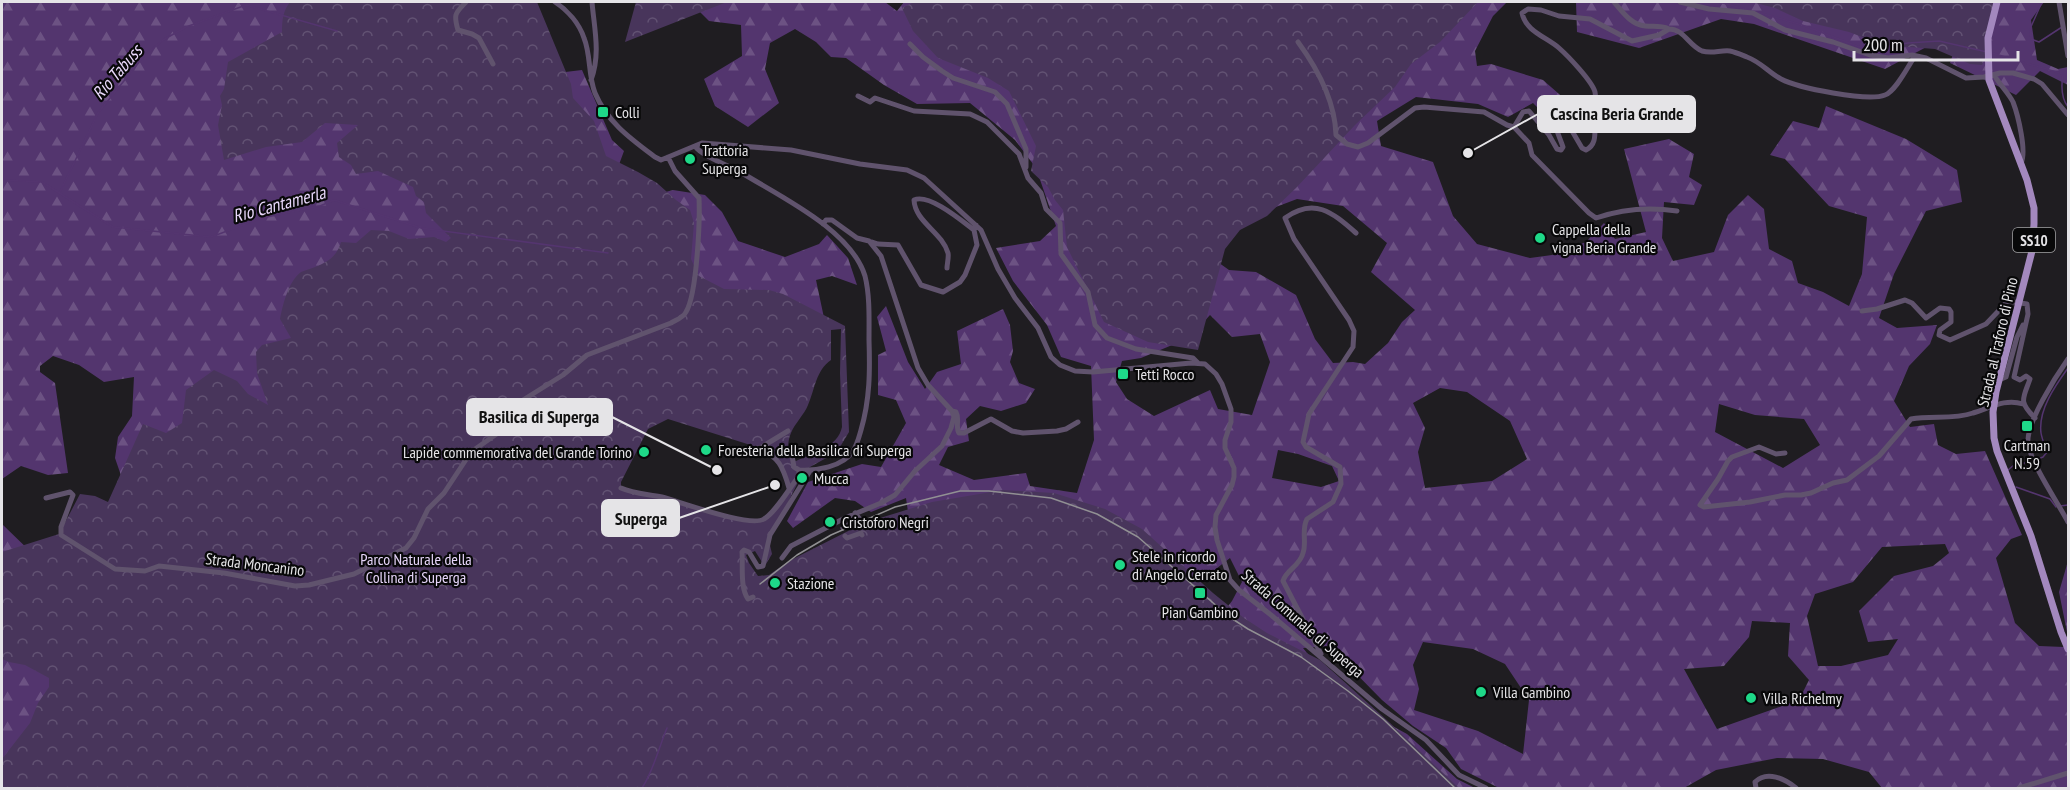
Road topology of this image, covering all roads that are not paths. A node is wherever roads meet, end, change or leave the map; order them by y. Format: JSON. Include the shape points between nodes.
{"nodes":[{"id":1,"x":466,"y":2,"type":"edge"},
{"id":2,"x":555,"y":2,"type":"edge"},
{"id":3,"x":592,"y":2,"type":"edge"},
{"id":4,"x":1614,"y":2,"type":"edge"},
{"id":5,"x":1680,"y":2,"type":"edge"},
{"id":6,"x":1997,"y":2,"type":"edge"},
{"id":7,"x":2059,"y":2,"type":"edge"},
{"id":8,"x":1669,"y":29,"type":"junction"},
{"id":9,"x":1298,"y":42,"type":"dead end"},
{"id":10,"x":910,"y":44,"type":"dead end"},
{"id":11,"x":1915,"y":56,"type":"junction"},
{"id":12,"x":2068,"y":56,"type":"edge"},
{"id":13,"x":493,"y":64,"type":"dead end"},
{"id":14,"x":1996,"y":75,"type":"junction"},
{"id":15,"x":591,"y":80,"type":"junction"},
{"id":16,"x":858,"y":96,"type":"dead end"},
{"id":17,"x":2068,"y":115,"type":"edge"},
{"id":18,"x":1514,"y":127,"type":"junction"},
{"id":19,"x":695,"y":146,"type":"junction"},
{"id":20,"x":668,"y":158,"type":"junction"},
{"id":21,"x":2021,"y":163,"type":"junction"},
{"id":22,"x":1028,"y":178,"type":"junction"},
{"id":23,"x":1677,"y":211,"type":"dead end"},
{"id":24,"x":823,"y":224,"type":"junction"},
{"id":25,"x":975,"y":227,"type":"junction"},
{"id":26,"x":1356,"y":233,"type":"dead end"},
{"id":27,"x":869,"y":241,"type":"junction"},
{"id":28,"x":947,"y":268,"type":"dead end"},
{"id":29,"x":1862,"y":311,"type":"dead end"},
{"id":30,"x":2028,"y":314,"type":"junction"},
{"id":31,"x":2068,"y":359,"type":"edge"},
{"id":32,"x":1198,"y":363,"type":"junction"},
{"id":33,"x":2000,"y":380,"type":"junction"},
{"id":34,"x":2024,"y":404,"type":"junction"},
{"id":35,"x":952,"y":411,"type":"junction"},
{"id":36,"x":2035,"y":418,"type":"junction"},
{"id":37,"x":1078,"y":422,"type":"dead end"},
{"id":38,"x":788,"y":431,"type":"dead end"},
{"id":39,"x":791,"y":450,"type":"dead end"},
{"id":40,"x":1785,"y":453,"type":"dead end"},
{"id":41,"x":793,"y":463,"type":"junction"},
{"id":42,"x":784,"y":469,"type":"junction"},
{"id":43,"x":810,"y":471,"type":"junction"},
{"id":44,"x":799,"y":473,"type":"junction"},
{"id":45,"x":621,"y":488,"type":"dead end"},
{"id":46,"x":789,"y":488,"type":"junction"},
{"id":47,"x":46,"y":498,"type":"dead end"},
{"id":48,"x":855,"y":513,"type":"junction"},
{"id":49,"x":2068,"y":522,"type":"edge"},
{"id":50,"x":843,"y":528,"type":"dead end"},
{"id":51,"x":862,"y":534,"type":"dead end"},
{"id":52,"x":845,"y":536,"type":"dead end"},
{"id":53,"x":782,"y":558,"type":"dead end"},
{"id":54,"x":753,"y":597,"type":"dead end"},
{"id":55,"x":2068,"y":649,"type":"edge"},
{"id":56,"x":1325,"y":660,"type":"junction"},
{"id":57,"x":2068,"y":773,"type":"edge"},
{"id":58,"x":1486,"y":789,"type":"edge"},
{"id":59,"x":1756,"y":789,"type":"edge"},
{"id":60,"x":1796,"y":789,"type":"edge"},
{"id":61,"x":2019,"y":789,"type":"edge"}],
"edges":[{"from":1,"to":13,"type":"street","via":[[455,18],[458,30],[479,38]]},
{"from":2,"to":15,"type":"street","via":[[571,16],[584,38]]},
{"from":3,"to":15,"type":"street","via":[[597,38]]},
{"from":4,"to":8,"type":"street","via":[[1636,24]]},
{"from":5,"to":11,"type":"street","via":[[1753,13],[1785,30],[1870,55]]},
{"from":6,"to":21,"type":"main road","name":"Strada al Traforo di Pino","number":"SS10","via":[[1988,38],[1988,72]]},
{"from":7,"to":12,"type":"street"},
{"from":8,"to":11,"type":"street","via":[[1684,35],[1700,50],[1730,51],[1748,57],[1779,79],[1797,86],[1860,96],[1886,95]]},
{"from":8,"to":18,"type":"street","via":[[1632,41],[1590,19],[1524,10],[1523,18],[1530,28],[1558,47],[1595,92],[1595,138],[1590,148],[1582,148],[1551,98],[1548,104],[1561,150],[1529,111],[1523,112]]},
{"from":9,"to":18,"type":"street","via":[[1333,106],[1336,135],[1347,144],[1358,147],[1368,143],[1415,108],[1484,112]]},
{"from":10,"to":22,"type":"street","via":[[953,78],[995,92],[1007,104],[1026,149]]},
{"from":11,"to":14,"type":"street","via":[[1966,78]]},
{"from":14,"to":17,"type":"street","via":[[2013,73],[2034,79]]},
{"from":14,"to":21,"type":"street","via":[[2012,101],[2024,149]]},
{"from":15,"to":20,"type":"street","via":[[596,95],[621,132],[655,158]]},
{"from":16,"to":22,"type":"street","via":[[914,111],[970,114],[987,122],[1019,154]]},
{"from":18,"to":23,"type":"street","via":[[1529,143],[1532,155],[1596,218],[1630,210]]},
{"from":19,"to":20,"type":"street"},
{"from":19,"to":24,"type":"street","via":[[702,154],[733,168]]},
{"from":19,"to":25,"type":"street","via":[[702,143],[791,150],[908,170],[924,178]]},
{"from":20,"to":47,"type":"street","name":"Strada Moncanino","via":[[699,198],[699,236],[687,311],[671,323],[587,355],[515,405],[498,433],[471,452],[444,493],[428,509],[406,548],[354,574],[309,585],[159,566],[145,571],[123,571],[62,535],[61,527],[73,495],[70,492]]},
{"from":21,"to":33,"type":"main road","name":"Strada al Traforo di Pino","number":"SS10","via":[[2034,208],[2034,237]]},
{"from":22,"to":32,"type":"street","via":[[1041,193],[1046,209],[1060,223],[1061,254],[1088,292],[1095,325],[1107,338],[1136,349],[1193,357]]},
{"from":24,"to":27,"type":"street","via":[[832,220],[857,238]]},
{"from":24,"to":43,"type":"street","via":[[845,243],[859,261],[865,278],[870,386],[865,417],[852,453],[842,461]]},
{"from":25,"to":27,"type":"street","via":[[977,245],[965,275],[943,292],[921,285],[898,245]]},
{"from":25,"to":28,"type":"street","via":[[941,207],[919,198],[914,200],[917,213],[948,253]]},
{"from":25,"to":32,"type":"street","via":[[986,238],[1015,298],[1038,328],[1051,357],[1060,365],[1093,372]]},
{"from":26,"to":56,"type":"street","via":[[1314,206],[1285,218],[1294,239],[1354,331],[1350,353],[1309,414],[1303,442],[1340,467],[1341,484],[1333,502],[1306,519],[1303,555],[1283,581]]},
{"from":27,"to":35,"type":"street","via":[[882,256],[918,368],[928,386]]},
{"from":29,"to":30,"type":"street","via":[[1905,300],[1926,318],[1940,308],[1949,309],[1952,322],[1939,335],[1950,340],[1986,324],[2008,301],[2025,303]]},
{"from":30,"to":33,"type":"street","via":[[2006,376]]},
{"from":30,"to":34,"type":"street","via":[[2013,374],[2018,380],[2026,376],[2030,379],[2022,399]]},
{"from":31,"to":36,"type":"street"},
{"from":32,"to":56,"type":"street","name":"Strada Comunale di Superga","via":[[1205,364],[1216,375],[1231,409],[1225,448],[1234,477],[1216,515],[1215,527],[1230,580]]},
{"from":33,"to":55,"type":"main road","name":"Strada al Traforo di Pino","number":"SS10","via":[[1993,411],[1994,438]]},
{"from":34,"to":36,"type":"street"},
{"from":34,"to":40,"type":"street","via":[[2001,403],[1961,416],[1911,419],[1882,453],[1851,477],[1811,493],[1700,505],[1732,457],[1759,447]]},
{"from":35,"to":37,"type":"street","via":[[958,416],[959,433],[991,418],[1023,433],[1057,431]]},
{"from":35,"to":48,"type":"street","via":[[951,428],[942,446],[895,495]]},
{"from":36,"to":49,"type":"street","via":[[2028,442],[2032,457]]},
{"from":38,"to":42,"type":"street","via":[[759,448],[775,457]]},
{"from":39,"to":41,"type":"street"},
{"from":41,"to":42,"type":"street"},
{"from":41,"to":44,"type":"street"},
{"from":42,"to":46,"type":"street"},
{"from":43,"to":44,"type":"street"},
{"from":43,"to":54,"type":"street","via":[[770,535],[763,566],[758,567],[749,552],[742,552],[742,585],[748,599]]},
{"from":44,"to":46,"type":"street"},
{"from":45,"to":46,"type":"street","via":[[757,522],[772,512]]},
{"from":48,"to":50,"type":"street","via":[[859,518]]},
{"from":48,"to":53,"type":"street","via":[[791,546]]},
{"from":51,"to":52,"type":"street"},
{"from":56,"to":58,"type":"street","name":"Strada Comunale di Superga","via":[[1382,709],[1426,740],[1459,776]]},
{"from":57,"to":61,"type":"street"},
{"from":59,"to":60,"type":"street","via":[[1755,782],[1768,776],[1782,779]]}]}
